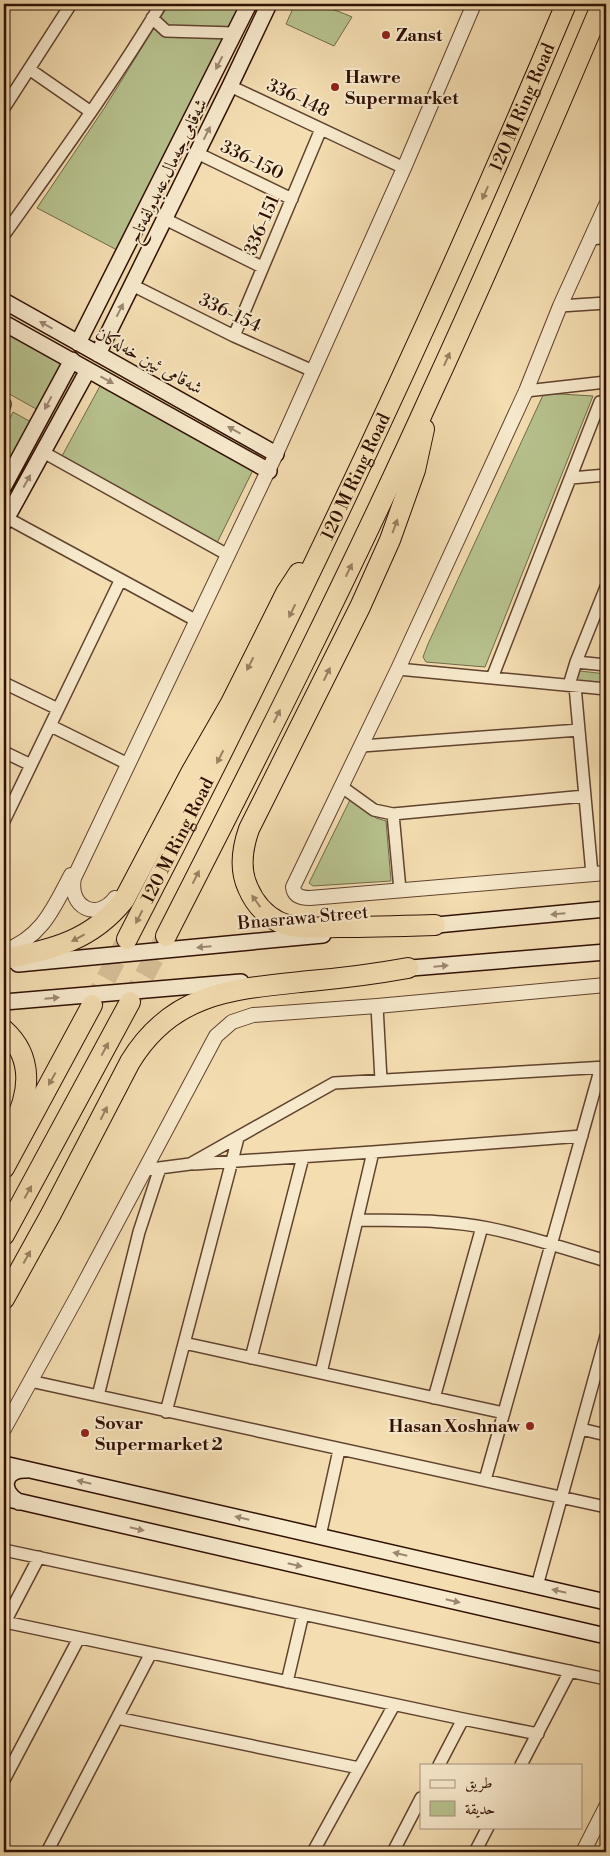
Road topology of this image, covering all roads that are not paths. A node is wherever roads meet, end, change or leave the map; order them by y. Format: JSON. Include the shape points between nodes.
{"nodes":[{"id":1,"x":71,"y":4,"type":"edge"},
{"id":2,"x":161,"y":4,"type":"edge"},
{"id":3,"x":249,"y":4,"type":"edge"},
{"id":4,"x":269,"y":4,"type":"edge"},
{"id":5,"x":566,"y":4,"type":"edge"},
{"id":6,"x":602,"y":4,"type":"edge"},
{"id":7,"x":470,"y":5,"type":"edge"},
{"id":8,"x":152,"y":18,"type":"junction"},
{"id":9,"x":234,"y":33,"type":"junction"},
{"id":10,"x":29,"y":69,"type":"junction"},
{"id":11,"x":230,"y":86,"type":"junction"},
{"id":12,"x":4,"y":108,"type":"edge"},
{"id":13,"x":91,"y":112,"type":"junction"},
{"id":14,"x":321,"y":128,"type":"junction"},
{"id":15,"x":197,"y":153,"type":"junction"},
{"id":16,"x":404,"y":168,"type":"junction"},
{"id":17,"x":292,"y":198,"type":"junction"},
{"id":18,"x":606,"y":205,"type":"edge"},
{"id":19,"x":165,"y":219,"type":"junction"},
{"id":20,"x":4,"y":235,"type":"edge"},
{"id":21,"x":606,"y":237,"type":"edge"},
{"id":22,"x":592,"y":239,"type":"junction"},
{"id":23,"x":262,"y":267,"type":"junction"},
{"id":24,"x":132,"y":285,"type":"junction"},
{"id":25,"x":4,"y":301,"type":"edge"},
{"id":26,"x":606,"y":303,"type":"edge"},
{"id":27,"x":560,"y":306,"type":"junction"},
{"id":28,"x":433,"y":311,"type":"junction"},
{"id":29,"x":4,"y":322,"type":"edge"},
{"id":30,"x":234,"y":336,"type":"junction"},
{"id":31,"x":78,"y":343,"type":"junction"},
{"id":32,"x":98,"y":354,"type":"junction"},
{"id":33,"x":72,"y":360,"type":"junction"},
{"id":34,"x":88,"y":370,"type":"junction"},
{"id":35,"x":314,"y":371,"type":"junction"},
{"id":36,"x":606,"y":382,"type":"edge"},
{"id":37,"x":526,"y":391,"type":"junction"},
{"id":38,"x":432,"y":394,"type":"junction"},
{"id":39,"x":606,"y":402,"type":"edge"},
{"id":40,"x":43,"y":452,"type":"junction"},
{"id":41,"x":276,"y":454,"type":"junction"},
{"id":42,"x":269,"y":470,"type":"junction"},
{"id":43,"x":606,"y":475,"type":"edge"},
{"id":44,"x":571,"y":478,"type":"junction"},
{"id":45,"x":4,"y":486,"type":"edge"},
{"id":46,"x":5,"y":521,"type":"edge"},
{"id":47,"x":228,"y":555,"type":"junction"},
{"id":48,"x":120,"y":581,"type":"junction"},
{"id":49,"x":606,"y":590,"type":"edge"},
{"id":50,"x":197,"y":621,"type":"junction"},
{"id":51,"x":576,"y":662,"type":"junction"},
{"id":52,"x":606,"y":665,"type":"edge"},
{"id":53,"x":398,"y":669,"type":"junction"},
{"id":54,"x":492,"y":678,"type":"junction"},
{"id":55,"x":4,"y":683,"type":"edge"},
{"id":56,"x":572,"y":686,"type":"junction"},
{"id":57,"x":606,"y":689,"type":"edge"},
{"id":58,"x":58,"y":708,"type":"junction"},
{"id":59,"x":51,"y":726,"type":"junction"},
{"id":60,"x":579,"y":730,"type":"junction"},
{"id":61,"x":362,"y":746,"type":"junction"},
{"id":62,"x":4,"y":752,"type":"edge"},
{"id":63,"x":128,"y":764,"type":"junction"},
{"id":64,"x":31,"y":765,"type":"junction"},
{"id":65,"x":342,"y":787,"type":"junction"},
{"id":66,"x":585,"y":796,"type":"junction"},
{"id":67,"x":393,"y":814,"type":"junction"},
{"id":68,"x":168,"y":818,"type":"junction"},
{"id":69,"x":4,"y":821,"type":"edge"},
{"id":70,"x":96,"y":831,"type":"junction"},
{"id":71,"x":606,"y":872,"type":"edge"},
{"id":72,"x":592,"y":874,"type":"junction"},
{"id":73,"x":400,"y":890,"type":"junction"},
{"id":74,"x":606,"y":909,"type":"edge"},
{"id":75,"x":435,"y":925,"type":"junction"},
{"id":76,"x":166,"y":936,"type":"tunnel mouth"},
{"id":77,"x":127,"y":940,"type":"tunnel mouth"},
{"id":78,"x":4,"y":951,"type":"edge"},
{"id":79,"x":606,"y":952,"type":"edge"},
{"id":80,"x":4,"y":959,"type":"edge"},
{"id":81,"x":4,"y":965,"type":"edge"},
{"id":82,"x":408,"y":968,"type":"junction"},
{"id":83,"x":606,"y":985,"type":"edge"},
{"id":84,"x":4,"y":1002,"type":"edge"},
{"id":85,"x":130,"y":1002,"type":"tunnel mouth"},
{"id":86,"x":92,"y":1005,"type":"tunnel mouth"},
{"id":87,"x":377,"y":1006,"type":"junction"},
{"id":88,"x":4,"y":1030,"type":"edge"},
{"id":89,"x":604,"y":1067,"type":"edge"},
{"id":90,"x":381,"y":1080,"type":"junction"},
{"id":91,"x":4,"y":1110,"type":"edge"},
{"id":92,"x":4,"y":1128,"type":"edge"},
{"id":93,"x":582,"y":1136,"type":"junction"},
{"id":94,"x":238,"y":1138,"type":"junction"},
{"id":95,"x":4,"y":1143,"type":"edge"},
{"id":96,"x":373,"y":1152,"type":"junction"},
{"id":97,"x":303,"y":1157,"type":"junction"},
{"id":98,"x":232,"y":1162,"type":"junction"},
{"id":99,"x":190,"y":1164,"type":"junction"},
{"id":100,"x":4,"y":1168,"type":"edge"},
{"id":101,"x":160,"y":1168,"type":"junction"},
{"id":102,"x":144,"y":1170,"type":"junction"},
{"id":103,"x":357,"y":1220,"type":"junction"},
{"id":104,"x":482,"y":1227,"type":"junction"},
{"id":105,"x":4,"y":1235,"type":"edge"},
{"id":106,"x":551,"y":1244,"type":"junction"},
{"id":107,"x":606,"y":1261,"type":"edge"},
{"id":108,"x":4,"y":1299,"type":"edge"},
{"id":109,"x":606,"y":1336,"type":"edge"},
{"id":110,"x":184,"y":1343,"type":"junction"},
{"id":111,"x":251,"y":1358,"type":"junction"},
{"id":112,"x":603,"y":1361,"type":"edge"},
{"id":113,"x":320,"y":1373,"type":"junction"},
{"id":114,"x":30,"y":1381,"type":"junction"},
{"id":115,"x":98,"y":1396,"type":"junction"},
{"id":116,"x":434,"y":1398,"type":"junction"},
{"id":117,"x":166,"y":1412,"type":"junction"},
{"id":118,"x":504,"y":1413,"type":"junction"},
{"id":119,"x":4,"y":1429,"type":"edge"},
{"id":120,"x":580,"y":1429,"type":"junction"},
{"id":121,"x":606,"y":1435,"type":"edge"},
{"id":122,"x":339,"y":1450,"type":"junction"},
{"id":123,"x":4,"y":1464,"type":"edge"},
{"id":124,"x":28,"y":1470,"type":"junction"},
{"id":125,"x":486,"y":1480,"type":"junction"},
{"id":126,"x":562,"y":1497,"type":"junction"},
{"id":127,"x":4,"y":1498,"type":"edge"},
{"id":128,"x":20,"y":1502,"type":"junction"},
{"id":129,"x":606,"y":1507,"type":"edge"},
{"id":130,"x":320,"y":1536,"type":"junction"},
{"id":131,"x":4,"y":1550,"type":"edge"},
{"id":132,"x":39,"y":1557,"type":"junction"},
{"id":133,"x":537,"y":1586,"type":"junction"},
{"id":134,"x":606,"y":1602,"type":"edge"},
{"id":135,"x":303,"y":1614,"type":"junction"},
{"id":136,"x":4,"y":1623,"type":"edge"},
{"id":137,"x":606,"y":1636,"type":"edge"},
{"id":138,"x":79,"y":1638,"type":"junction"},
{"id":139,"x":151,"y":1653,"type":"junction"},
{"id":140,"x":570,"y":1671,"type":"junction"},
{"id":141,"x":606,"y":1679,"type":"edge"},
{"id":142,"x":287,"y":1682,"type":"junction"},
{"id":143,"x":394,"y":1705,"type":"junction"},
{"id":144,"x":117,"y":1718,"type":"junction"},
{"id":145,"x":463,"y":1719,"type":"junction"},
{"id":146,"x":538,"y":1734,"type":"junction"},
{"id":147,"x":440,"y":1764,"type":"edge"},
{"id":148,"x":522,"y":1764,"type":"edge"},
{"id":149,"x":359,"y":1768,"type":"junction"},
{"id":150,"x":4,"y":1780,"type":"edge"},
{"id":151,"x":420,"y":1800,"type":"edge"},
{"id":152,"x":606,"y":1807,"type":"edge"},
{"id":153,"x":487,"y":1828,"type":"edge"},
{"id":154,"x":47,"y":1852,"type":"edge"},
{"id":155,"x":313,"y":1852,"type":"edge"},
{"id":156,"x":393,"y":1852,"type":"edge"},
{"id":157,"x":475,"y":1852,"type":"edge"},
{"id":158,"x":583,"y":1852,"type":"edge"}],
"edges":[{"from":1,"to":10,"type":"street"},
{"from":2,"to":8,"type":"street"},
{"from":3,"to":9,"type":"main road","name":"شەقامی جەمال عەبدولفەتاح"},
{"from":4,"to":11,"type":"main road","name":"شەقامی جەمال عەبدولفەتاح"},
{"from":5,"to":28,"type":"highway","name":"120 M Ring Road","one_way":true},
{"from":38,"to":6,"type":"highway","name":"120 M Ring Road","one_way":true},
{"from":7,"to":16,"type":"street"},
{"from":8,"to":9,"type":"street","via":[[166,31]]},
{"from":8,"to":13,"type":"street"},
{"from":9,"to":31,"type":"main road","name":"شەقامی جەمال عەبدولفەتاح","one_way":true},
{"from":10,"to":12,"type":"street"},
{"from":10,"to":13,"type":"street"},
{"from":11,"to":14,"type":"street","name":"336-148"},
{"from":15,"to":11,"type":"main road","name":"شەقامی جەمال عەبدولفەتاح","one_way":true},
{"from":13,"to":20,"type":"street"},
{"from":14,"to":16,"type":"street","name":"336-148"},
{"from":14,"to":17,"type":"street","name":"336-151"},
{"from":15,"to":17,"type":"street","name":"336-150"},
{"from":15,"to":19,"type":"main road","name":"شەقامی جەمال عەبدولفەتاح"},
{"from":16,"to":35,"type":"street"},
{"from":17,"to":23,"type":"street","name":"336-151"},
{"from":18,"to":22,"type":"street"},
{"from":19,"to":23,"type":"street"},
{"from":19,"to":24,"type":"main road","name":"شەقامی جەمال عەبدولفەتاح"},
{"from":21,"to":22,"type":"street"},
{"from":22,"to":27,"type":"street"},
{"from":23,"to":30,"type":"street","name":"336-151"},
{"from":24,"to":30,"type":"street","name":"336-154"},
{"from":32,"to":24,"type":"main road","name":"شەقامی جەمال عەبدولفەتاح","one_way":true},
{"from":31,"to":25,"type":"main road","name":"شەقامی ئیبن خەلەکان","one_way":true},
{"from":26,"to":27,"type":"street"},
{"from":27,"to":37,"type":"street"},
{"from":28,"to":68,"type":"highway","one_way":true,"via":[[335,512],[286,593]]},
{"from":28,"to":77,"type":"highway","name":"120 M Ring Road","one_way":true,"via":[[275,647]]},
{"from":29,"to":33,"type":"main road"},
{"from":30,"to":35,"type":"street","name":"336-154"},
{"from":31,"to":32,"type":"main road","name":"شەقامی ئیبن خەلەکان"},
{"from":41,"to":32,"type":"main road","name":"شەقامی ئیبن خەلەکان","one_way":true},
{"from":33,"to":34,"type":"main road"},
{"from":33,"to":45,"type":"main road","one_way":true},
{"from":34,"to":40,"type":"main road"},
{"from":34,"to":42,"type":"main road","one_way":true},
{"from":35,"to":41,"type":"street"},
{"from":36,"to":37,"type":"street"},
{"from":37,"to":53,"type":"street"},
{"from":75,"to":38,"type":"highway","one_way":true,"via":[[303,928],[280,922],[267,914],[253,898],[245,881],[242,858],[249,829],[360,608],[390,540],[415,470]]},
{"from":76,"to":38,"type":"highway","name":"120 M Ring Road","one_way":true,"via":[[249,774]]},
{"from":39,"to":44,"type":"street","via":[[600,402]]},
{"from":46,"to":40,"type":"main road","one_way":true},
{"from":40,"to":47,"type":"street"},
{"from":41,"to":42,"type":"street"},
{"from":42,"to":47,"type":"street"},
{"from":43,"to":44,"type":"street"},
{"from":44,"to":54,"type":"street"},
{"from":46,"to":48,"type":"street"},
{"from":47,"to":50,"type":"street"},
{"from":48,"to":50,"type":"street"},
{"from":48,"to":58,"type":"street"},
{"from":49,"to":51,"type":"street"},
{"from":50,"to":63,"type":"street"},
{"from":51,"to":52,"type":"street"},
{"from":51,"to":56,"type":"street"},
{"from":53,"to":54,"type":"street"},
{"from":53,"to":61,"type":"street"},
{"from":54,"to":56,"type":"street"},
{"from":55,"to":58,"type":"street"},
{"from":56,"to":57,"type":"street"},
{"from":56,"to":60,"type":"street"},
{"from":58,"to":59,"type":"street"},
{"from":59,"to":63,"type":"street"},
{"from":59,"to":64,"type":"street"},
{"from":60,"to":61,"type":"street"},
{"from":60,"to":66,"type":"street"},
{"from":61,"to":65,"type":"street"},
{"from":62,"to":64,"type":"street"},
{"from":63,"to":70,"type":"street"},
{"from":64,"to":69,"type":"street"},
{"from":65,"to":67,"type":"street","via":[[374,810]]},
{"from":65,"to":73,"type":"street","via":[[296,877],[295,894],[310,898]]},
{"from":66,"to":67,"type":"street"},
{"from":66,"to":72,"type":"street"},
{"from":67,"to":73,"type":"street"},
{"from":68,"to":70,"type":"street","via":[[114,899],[106,908],[97,910],[86,909],[72,893],[74,878]]},
{"from":68,"to":80,"type":"highway","one_way":true,"via":[[124,900],[105,921],[76,940]]},
{"from":70,"to":78,"type":"street","via":[[42,927],[25,941]]},
{"from":71,"to":72,"type":"street"},
{"from":72,"to":73,"type":"street"},
{"from":74,"to":75,"type":"main road","name":"Bnasrawa Street","one_way":true},
{"from":75,"to":81,"type":"main road","name":"Bnasrawa Street","one_way":true},
{"from":82,"to":79,"type":"main road","one_way":true},
{"from":84,"to":82,"type":"main road","one_way":true},
{"from":108,"to":82,"type":"highway","one_way":true,"via":[[130,1062],[165,1021],[196,1002],[228,992]]},
{"from":83,"to":87,"type":"street"},
{"from":105,"to":85,"type":"highway","one_way":true},
{"from":86,"to":100,"type":"highway","one_way":true},
{"from":87,"to":90,"type":"street"},
{"from":87,"to":102,"type":"street","via":[[253,1016],[232,1022],[216,1036]]},
{"from":88,"to":95,"type":"highway","via":[[20,1052],[27,1079],[24,1102]]},
{"from":89,"to":90,"type":"street"},
{"from":89,"to":93,"type":"street"},
{"from":90,"to":94,"type":"street","via":[[334,1083]]},
{"from":91,"to":92,"type":"street"},
{"from":93,"to":96,"type":"street"},
{"from":93,"to":106,"type":"street"},
{"from":94,"to":98,"type":"street"},
{"from":94,"to":99,"type":"street"},
{"from":96,"to":97,"type":"street"},
{"from":96,"to":103,"type":"street"},
{"from":97,"to":98,"type":"street"},
{"from":97,"to":111,"type":"street"},
{"from":98,"to":99,"type":"street"},
{"from":98,"to":110,"type":"street"},
{"from":99,"to":101,"type":"street"},
{"from":101,"to":102,"type":"street"},
{"from":101,"to":115,"type":"street","via":[[142,1224]]},
{"from":102,"to":114,"type":"street"},
{"from":103,"to":104,"type":"street"},
{"from":103,"to":113,"type":"street"},
{"from":104,"to":106,"type":"street"},
{"from":104,"to":116,"type":"street"},
{"from":106,"to":107,"type":"street"},
{"from":106,"to":118,"type":"street"},
{"from":109,"to":112,"type":"street"},
{"from":110,"to":111,"type":"street"},
{"from":110,"to":117,"type":"street"},
{"from":111,"to":113,"type":"street"},
{"from":112,"to":120,"type":"street"},
{"from":113,"to":116,"type":"street"},
{"from":114,"to":115,"type":"street"},
{"from":114,"to":119,"type":"street"},
{"from":115,"to":117,"type":"street"},
{"from":116,"to":118,"type":"street"},
{"from":117,"to":122,"type":"street"},
{"from":118,"to":125,"type":"street"},
{"from":120,"to":121,"type":"street"},
{"from":120,"to":126,"type":"street"},
{"from":122,"to":125,"type":"street"},
{"from":122,"to":130,"type":"street"},
{"from":123,"to":124,"type":"main road"},
{"from":124,"to":128,"type":"main road","via":[[14,1471],[6,1480],[8,1495]]},
{"from":130,"to":124,"type":"main road","one_way":true},
{"from":125,"to":126,"type":"street"},
{"from":126,"to":129,"type":"street"},
{"from":126,"to":133,"type":"street"},
{"from":127,"to":128,"type":"main road"},
{"from":128,"to":137,"type":"main road","one_way":true},
{"from":133,"to":130,"type":"main road","one_way":true},
{"from":131,"to":132,"type":"street"},
{"from":132,"to":135,"type":"street"},
{"from":132,"to":136,"type":"street"},
{"from":134,"to":133,"type":"main road","one_way":true},
{"from":135,"to":140,"type":"street"},
{"from":135,"to":142,"type":"street"},
{"from":136,"to":138,"type":"street"},
{"from":138,"to":139,"type":"street"},
{"from":138,"to":150,"type":"street"},
{"from":139,"to":142,"type":"street"},
{"from":139,"to":144,"type":"street"},
{"from":140,"to":141,"type":"street"},
{"from":140,"to":146,"type":"street"},
{"from":142,"to":143,"type":"street"},
{"from":143,"to":145,"type":"street"},
{"from":143,"to":149,"type":"street"},
{"from":144,"to":149,"type":"street"},
{"from":144,"to":154,"type":"street"},
{"from":145,"to":146,"type":"street"},
{"from":145,"to":147,"type":"street"},
{"from":146,"to":148,"type":"street"},
{"from":149,"to":155,"type":"street"},
{"from":151,"to":156,"type":"street"},
{"from":152,"to":158,"type":"street"},
{"from":153,"to":157,"type":"street"}]}
